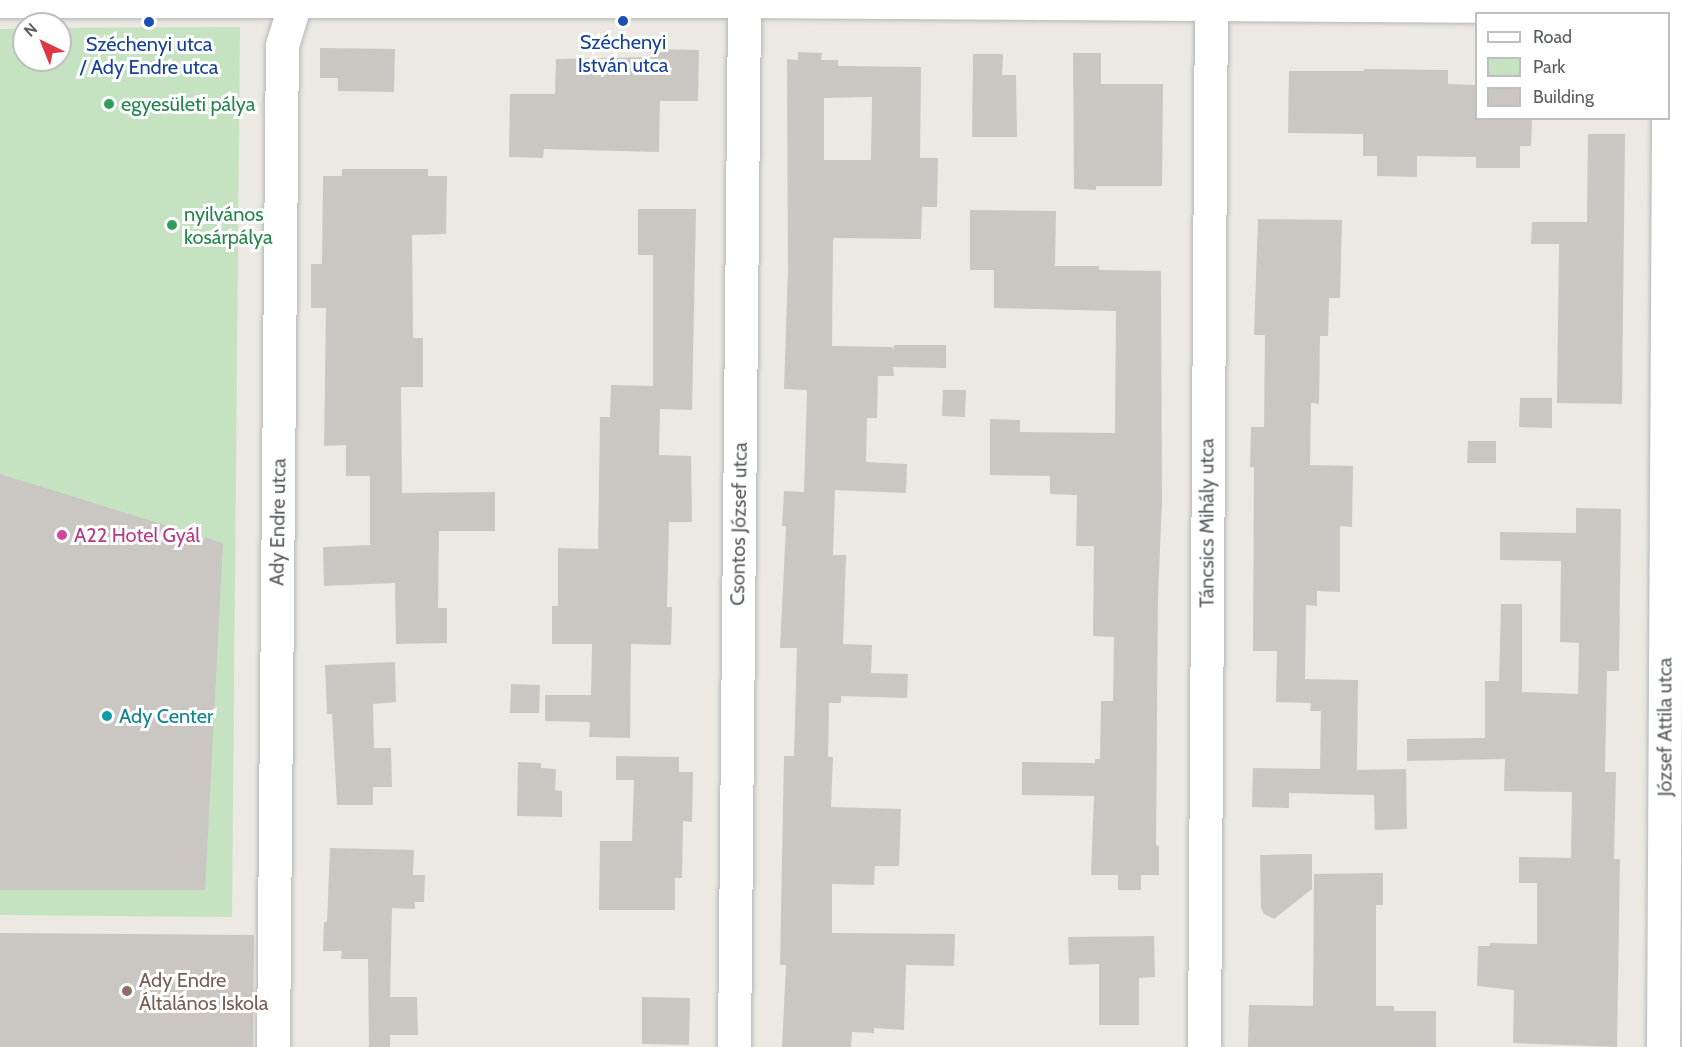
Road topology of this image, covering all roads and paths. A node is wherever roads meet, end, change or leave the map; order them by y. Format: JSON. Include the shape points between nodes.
{"nodes":[{"id":1,"x":744,"y":0,"type":"edge"},
{"id":2,"x":0,"y":1,"type":"edge"},
{"id":3,"x":296,"y":1,"type":"edge"},
{"id":4,"x":1211,"y":2,"type":"edge"},
{"id":5,"x":1674,"y":5,"type":"edge"},
{"id":6,"x":1670,"y":69,"type":"edge"},
{"id":7,"x":1668,"y":120,"type":"edge"},
{"id":8,"x":1674,"y":261,"type":"edge"},
{"id":9,"x":273,"y":1047,"type":"edge"},
{"id":10,"x":734,"y":1047,"type":"edge"},
{"id":11,"x":1204,"y":1047,"type":"edge"},
{"id":12,"x":1663,"y":1047,"type":"edge"}],
"edges":[{"from":1,"to":3,"type":"street"},
{"from":1,"to":4,"type":"street"},
{"from":1,"to":10,"type":"street","name":"Csontos József utca"},
{"from":2,"to":3,"type":"street"},
{"from":3,"to":9,"type":"street","name":"Ady Endre utca","via":[[282,45]]},
{"from":4,"to":5,"type":"street"},
{"from":4,"to":11,"type":"street","name":"Táncsics Mihály utca"},
{"from":5,"to":6,"type":"street"},
{"from":7,"to":8,"type":"street","name":"József Attila utca"},
{"from":8,"to":12,"type":"street","name":"József Attila utca"}]}
